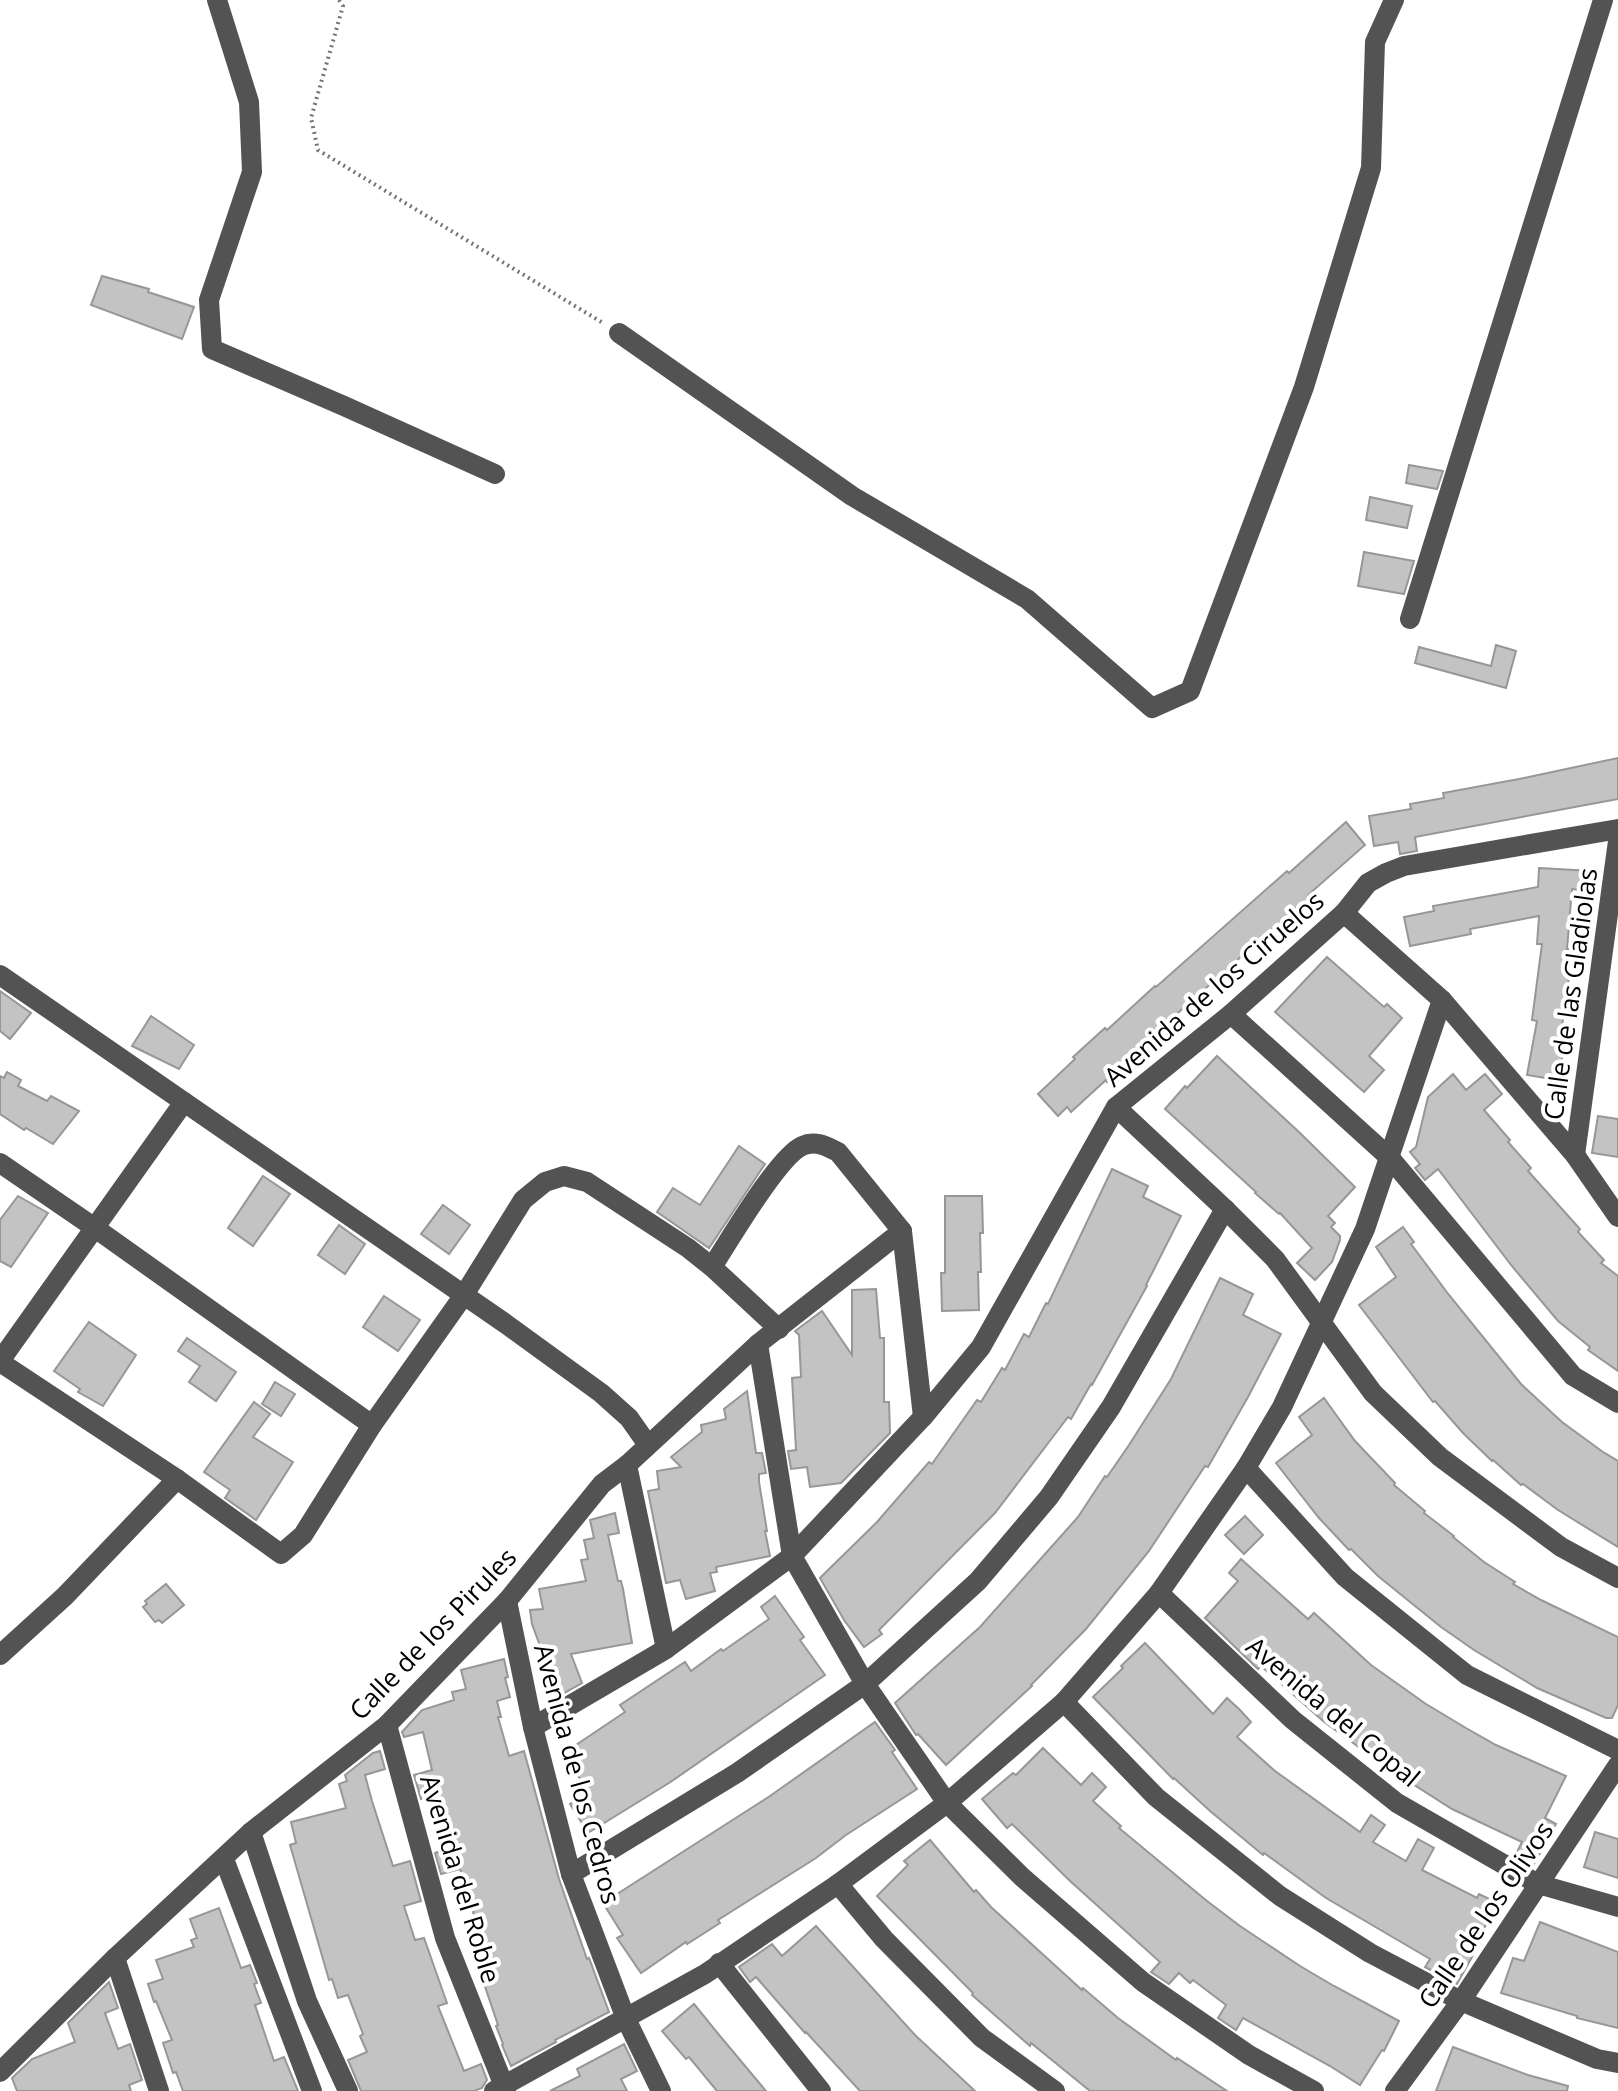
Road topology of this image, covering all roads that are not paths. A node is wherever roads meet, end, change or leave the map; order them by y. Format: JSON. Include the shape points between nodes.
{"nodes":[{"id":1,"x":217,"y":0,"type":"edge"},
{"id":2,"x":1394,"y":0,"type":"edge"},
{"id":3,"x":1603,"y":0,"type":"edge"},
{"id":4,"x":619,"y":333,"type":"road end"},
{"id":5,"x":495,"y":474,"type":"dead end"},
{"id":6,"x":1410,"y":619,"type":"dead end"},
{"id":7,"x":1618,"y":829,"type":"edge"},
{"id":8,"x":1618,"y":841,"type":"edge"},
{"id":9,"x":1344,"y":913,"type":"junction"},
{"id":10,"x":0,"y":975,"type":"edge"},
{"id":11,"x":1442,"y":1000,"type":"junction"},
{"id":12,"x":1231,"y":1014,"type":"junction"},
{"id":13,"x":184,"y":1102,"type":"junction"},
{"id":14,"x":1116,"y":1107,"type":"junction"},
{"id":15,"x":1575,"y":1155,"type":"junction"},
{"id":16,"x":1390,"y":1158,"type":"junction"},
{"id":17,"x":0,"y":1163,"type":"edge"},
{"id":18,"x":1225,"y":1209,"type":"junction"},
{"id":19,"x":1618,"y":1217,"type":"edge"},
{"id":20,"x":95,"y":1228,"type":"junction"},
{"id":21,"x":902,"y":1231,"type":"junction"},
{"id":22,"x":712,"y":1267,"type":"junction"},
{"id":23,"x":464,"y":1295,"type":"junction"},
{"id":24,"x":1321,"y":1324,"type":"junction"},
{"id":25,"x":779,"y":1329,"type":"junction"},
{"id":26,"x":758,"y":1344,"type":"junction"},
{"id":27,"x":0,"y":1362,"type":"edge"},
{"id":28,"x":1618,"y":1403,"type":"edge"},
{"id":29,"x":923,"y":1417,"type":"junction"},
{"id":30,"x":372,"y":1425,"type":"junction"},
{"id":31,"x":648,"y":1445,"type":"junction"},
{"id":32,"x":627,"y":1465,"type":"junction"},
{"id":33,"x":1246,"y":1468,"type":"junction"},
{"id":34,"x":177,"y":1479,"type":"junction"},
{"id":35,"x":792,"y":1556,"type":"junction"},
{"id":36,"x":1618,"y":1578,"type":"edge"},
{"id":37,"x":1159,"y":1593,"type":"junction"},
{"id":38,"x":507,"y":1601,"type":"junction"},
{"id":39,"x":666,"y":1649,"type":"junction"},
{"id":40,"x":0,"y":1655,"type":"edge"},
{"id":41,"x":865,"y":1684,"type":"junction"},
{"id":42,"x":1064,"y":1702,"type":"junction"},
{"id":43,"x":387,"y":1725,"type":"junction"},
{"id":44,"x":533,"y":1727,"type":"junction"},
{"id":45,"x":1618,"y":1750,"type":"edge"},
{"id":46,"x":1618,"y":1765,"type":"edge"},
{"id":47,"x":947,"y":1803,"type":"junction"},
{"id":48,"x":251,"y":1832,"type":"junction"},
{"id":49,"x":224,"y":1859,"type":"junction"},
{"id":50,"x":571,"y":1874,"type":"junction"},
{"id":51,"x":838,"y":1884,"type":"junction"},
{"id":52,"x":1538,"y":1884,"type":"junction"},
{"id":53,"x":1618,"y":1907,"type":"edge"},
{"id":54,"x":115,"y":1958,"type":"junction"},
{"id":55,"x":719,"y":1963,"type":"junction"},
{"id":56,"x":1461,"y":2001,"type":"junction"},
{"id":57,"x":626,"y":2019,"type":"junction"},
{"id":58,"x":1618,"y":2063,"type":"edge"},
{"id":59,"x":0,"y":2072,"type":"edge"},
{"id":60,"x":502,"y":2089,"type":"edge"},
{"id":61,"x":159,"y":2091,"type":"edge"},
{"id":62,"x":312,"y":2091,"type":"edge"},
{"id":63,"x":348,"y":2091,"type":"edge"},
{"id":64,"x":661,"y":2091,"type":"edge"},
{"id":65,"x":821,"y":2091,"type":"edge"},
{"id":66,"x":1055,"y":2091,"type":"edge"},
{"id":67,"x":1314,"y":2091,"type":"edge"},
{"id":68,"x":1395,"y":2091,"type":"edge"}],
"edges":[{"from":1,"to":5,"type":"street","via":[[249,102],[252,172],[209,300],[212,349]]},
{"from":2,"to":4,"type":"street","via":[[1375,42],[1371,168],[1304,387],[1190,691],[1152,708],[1027,599],[852,496]]},
{"from":3,"to":6,"type":"street"},
{"from":7,"to":9,"type":"street","name":"Avenida de los Ciruelos","via":[[1404,866],[1368,883]]},
{"from":8,"to":15,"type":"street","name":"Calle de las Gladiolas"},
{"from":9,"to":11,"type":"street"},
{"from":9,"to":12,"type":"street","name":"Avenida de los Ciruelos"},
{"from":10,"to":13,"type":"street"},
{"from":11,"to":15,"type":"street"},
{"from":11,"to":16,"type":"street"},
{"from":12,"to":14,"type":"street","name":"Avenida de los Ciruelos"},
{"from":12,"to":16,"type":"street"},
{"from":13,"to":20,"type":"street"},
{"from":13,"to":23,"type":"street"},
{"from":14,"to":18,"type":"street"},
{"from":14,"to":29,"type":"street","name":"Avenida de los Ciruelos","via":[[981,1347]]},
{"from":15,"to":19,"type":"street"},
{"from":16,"to":24,"type":"street","via":[[1365,1229]]},
{"from":16,"to":28,"type":"street","via":[[1573,1376]]},
{"from":17,"to":20,"type":"street"},
{"from":18,"to":24,"type":"street","via":[[1275,1259]]},
{"from":18,"to":41,"type":"street","via":[[1111,1407],[1049,1497],[978,1581]]},
{"from":20,"to":27,"type":"street"},
{"from":20,"to":30,"type":"street"},
{"from":21,"to":22,"type":"street","via":[[838,1152],[814,1144],[801,1147],[775,1172]]},
{"from":21,"to":25,"type":"street","name":"Calle de los Pirules"},
{"from":21,"to":29,"type":"street"},
{"from":22,"to":23,"type":"street","via":[[587,1182],[564,1176],[545,1182],[523,1200]]},
{"from":22,"to":25,"type":"street"},
{"from":23,"to":30,"type":"street"},
{"from":23,"to":31,"type":"street","via":[[601,1393],[629,1418]]},
{"from":24,"to":33,"type":"street"},
{"from":24,"to":36,"type":"street","via":[[1373,1393],[1440,1457],[1561,1547]]},
{"from":25,"to":26,"type":"street","name":"Calle de los Pirules"},
{"from":26,"to":31,"type":"street","name":"Calle de los Pirules"},
{"from":26,"to":35,"type":"street"},
{"from":27,"to":34,"type":"street"},
{"from":29,"to":35,"type":"street","name":"Avenida de los Ciruelos"},
{"from":30,"to":34,"type":"street","via":[[303,1535],[281,1554]]},
{"from":31,"to":32,"type":"street","name":"Calle de los Pirules"},
{"from":32,"to":38,"type":"street","name":"Calle de los Pirules","via":[[602,1484]]},
{"from":32,"to":39,"type":"street"},
{"from":33,"to":37,"type":"street"},
{"from":33,"to":45,"type":"street","via":[[1345,1577],[1467,1675]]},
{"from":34,"to":40,"type":"street"},
{"from":35,"to":39,"type":"street","name":"Avenida de los Ciruelos"},
{"from":35,"to":41,"type":"street"},
{"from":37,"to":42,"type":"street"},
{"from":37,"to":52,"type":"street","name":"Avenida del Copal","via":[[1293,1720],[1397,1803]]},
{"from":38,"to":43,"type":"street","name":"Calle de los Pirules"},
{"from":38,"to":44,"type":"street","name":"Avenida de los Cedros"},
{"from":39,"to":44,"type":"street","name":"Avenida de los Ciruelos"},
{"from":41,"to":47,"type":"street"},
{"from":41,"to":50,"type":"street","via":[[737,1773]]},
{"from":42,"to":47,"type":"street"},
{"from":42,"to":56,"type":"street","via":[[1156,1797],[1280,1896],[1370,1953]]},
{"from":43,"to":48,"type":"street","name":"Calle de los Pirules"},
{"from":43,"to":60,"type":"street","name":"Avenida del Roble","via":[[445,1938]]},
{"from":44,"to":50,"type":"street","name":"Avenida de los Cedros"},
{"from":46,"to":52,"type":"street","name":"Calle de los Olivos"},
{"from":47,"to":51,"type":"street"},
{"from":47,"to":67,"type":"street","via":[[1022,1877],[1143,1982],[1249,2055]]},
{"from":48,"to":49,"type":"street","name":"Calle de los Pirules"},
{"from":48,"to":63,"type":"street","via":[[307,2001]]},
{"from":49,"to":54,"type":"street","name":"Calle de los Pirules"},
{"from":49,"to":62,"type":"street"},
{"from":50,"to":57,"type":"street","name":"Avenida de los Cedros"},
{"from":51,"to":55,"type":"street"},
{"from":51,"to":66,"type":"street","via":[[982,2038]]},
{"from":52,"to":53,"type":"street","name":"Avenida del Copal"},
{"from":52,"to":56,"type":"street","name":"Calle de los Olivos"},
{"from":54,"to":59,"type":"street","name":"Calle de los Pirules"},
{"from":54,"to":61,"type":"street"},
{"from":55,"to":57,"type":"street"},
{"from":55,"to":65,"type":"street"},
{"from":56,"to":58,"type":"street"},
{"from":56,"to":68,"type":"street","name":"Calle de los Olivos"},
{"from":57,"to":60,"type":"street"},
{"from":57,"to":64,"type":"street","name":"Avenida de los Cedros"}]}
